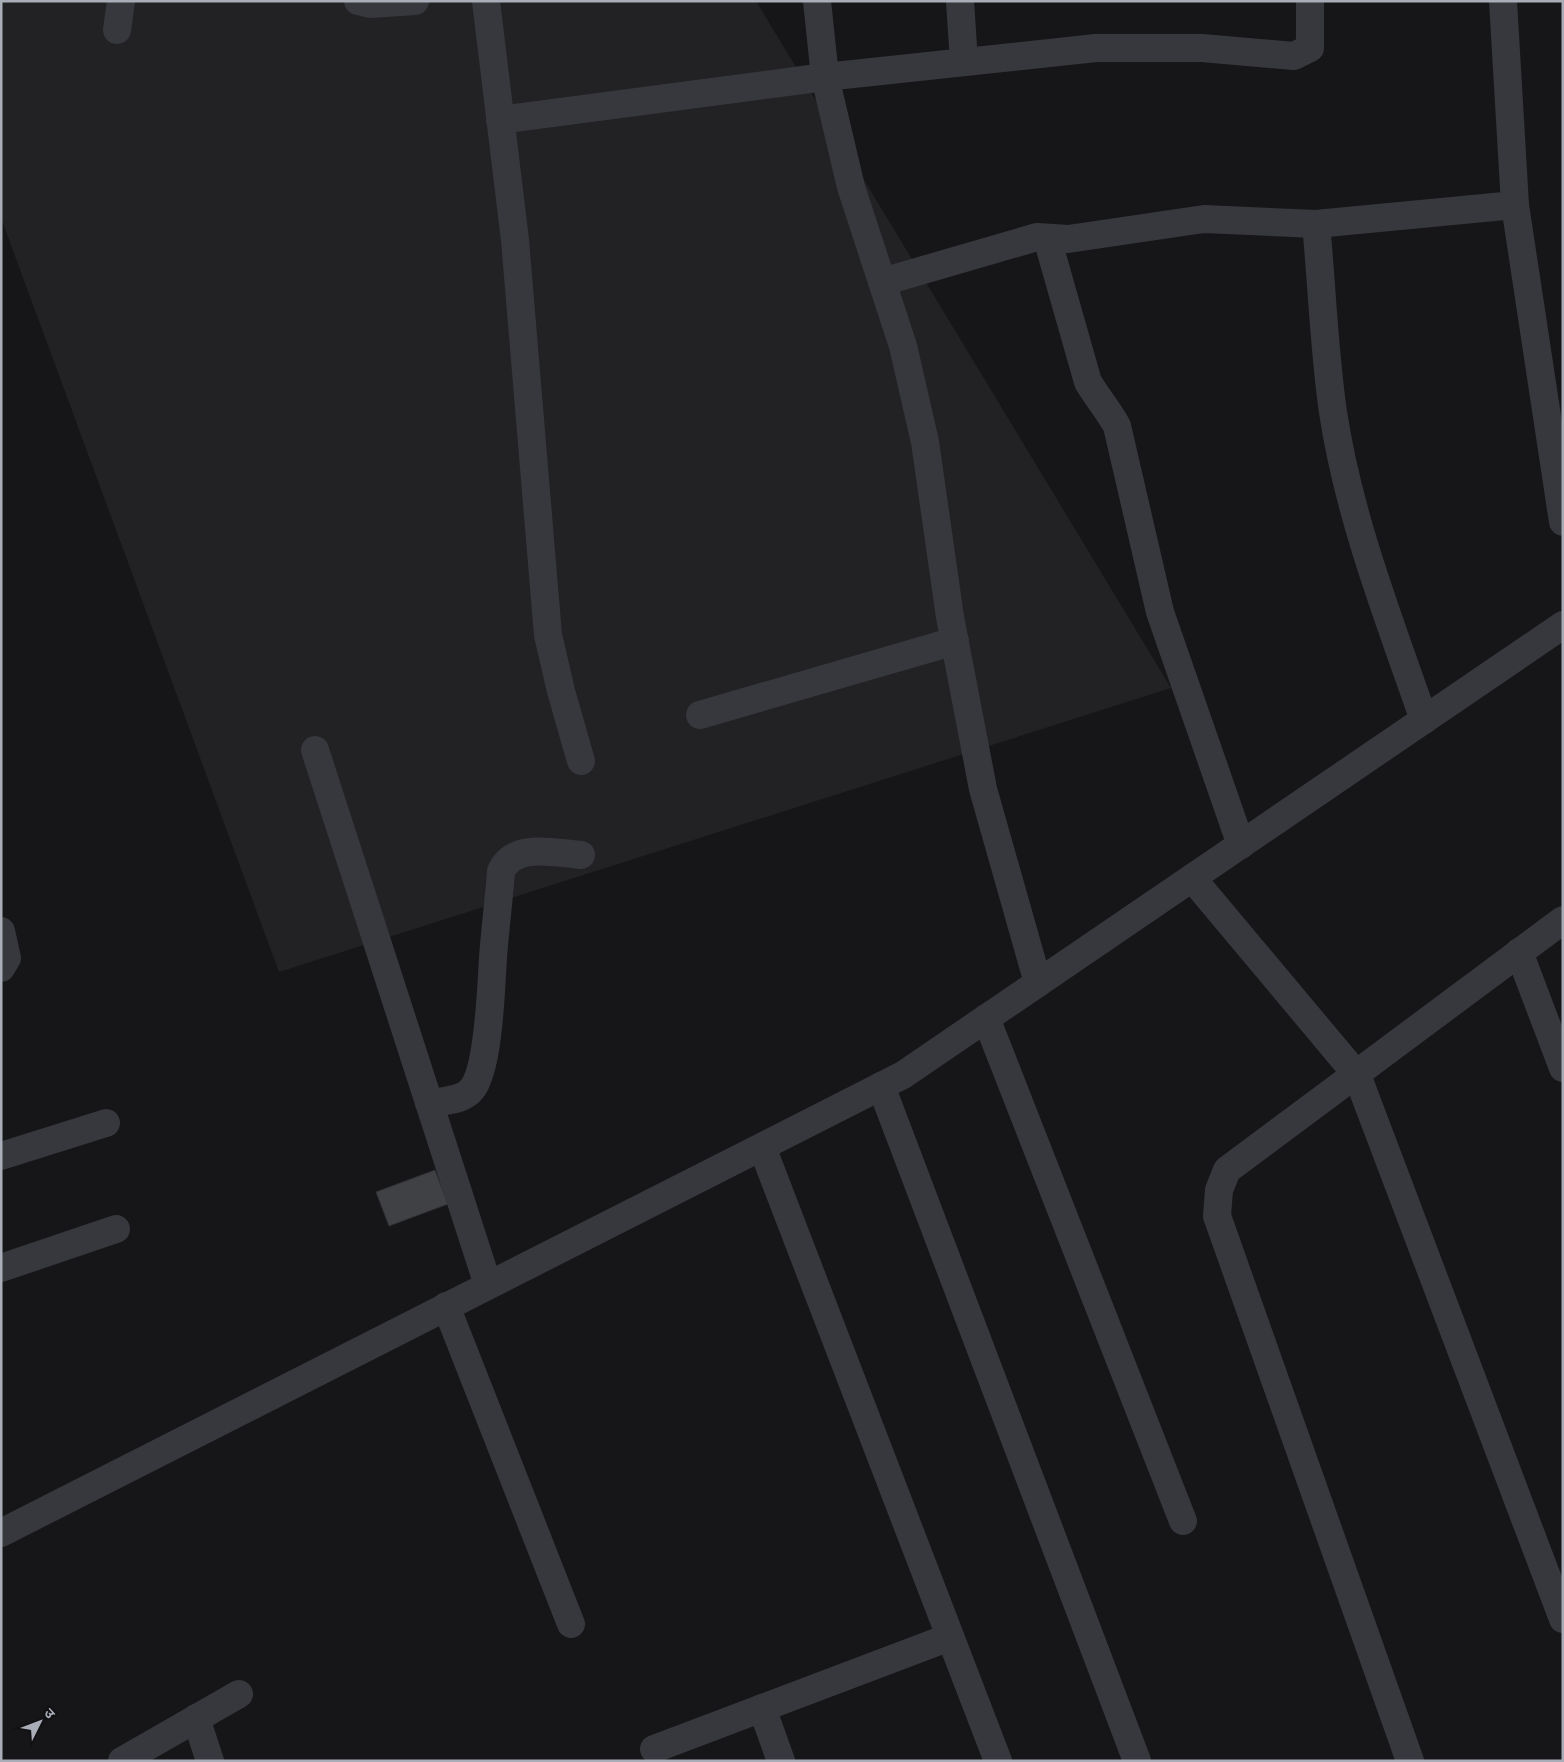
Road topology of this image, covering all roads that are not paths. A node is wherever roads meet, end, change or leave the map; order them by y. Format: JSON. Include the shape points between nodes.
{"nodes":[{"id":1,"x":121,"y":1,"type":"edge"},
{"id":2,"x":358,"y":1,"type":"edge"},
{"id":3,"x":415,"y":1,"type":"edge"},
{"id":4,"x":486,"y":1,"type":"edge"},
{"id":5,"x":817,"y":1,"type":"edge"},
{"id":6,"x":960,"y":1,"type":"edge"},
{"id":7,"x":1310,"y":1,"type":"edge"},
{"id":8,"x":1503,"y":1,"type":"edge"},
{"id":9,"x":117,"y":30,"type":"dead end"},
{"id":10,"x":964,"y":62,"type":"junction"},
{"id":11,"x":825,"y":77,"type":"junction"},
{"id":12,"x":500,"y":120,"type":"junction"},
{"id":13,"x":1515,"y":205,"type":"junction"},
{"id":14,"x":1316,"y":224,"type":"junction"},
{"id":15,"x":1047,"y":238,"type":"junction"},
{"id":16,"x":882,"y":282,"type":"junction"},
{"id":17,"x":1563,"y":522,"type":"edge"},
{"id":18,"x":1563,"y":625,"type":"edge"},
{"id":19,"x":955,"y":641,"type":"junction"},
{"id":20,"x":700,"y":716,"type":"dead end"},
{"id":21,"x":1424,"y":720,"type":"junction"},
{"id":22,"x":315,"y":750,"type":"dead end"},
{"id":23,"x":581,"y":760,"type":"dead end"},
{"id":24,"x":1241,"y":845,"type":"junction"},
{"id":25,"x":580,"y":855,"type":"dead end"},
{"id":26,"x":1192,"y":878,"type":"junction"},
{"id":27,"x":1563,"y":920,"type":"edge"},
{"id":28,"x":1,"y":931,"type":"edge"},
{"id":29,"x":1519,"y":952,"type":"junction"},
{"id":30,"x":1,"y":968,"type":"edge"},
{"id":31,"x":1038,"y":983,"type":"junction"},
{"id":32,"x":986,"y":1018,"type":"junction"},
{"id":33,"x":1563,"y":1068,"type":"edge"},
{"id":34,"x":1357,"y":1076,"type":"junction"},
{"id":35,"x":881,"y":1086,"type":"junction"},
{"id":36,"x":429,"y":1102,"type":"junction"},
{"id":37,"x":106,"y":1123,"type":"dead end"},
{"id":38,"x":762,"y":1147,"type":"junction"},
{"id":39,"x":1,"y":1156,"type":"edge"},
{"id":40,"x":116,"y":1229,"type":"dead end"},
{"id":41,"x":1,"y":1268,"type":"edge"},
{"id":42,"x":488,"y":1285,"type":"junction"},
{"id":43,"x":446,"y":1306,"type":"junction"},
{"id":44,"x":1183,"y":1521,"type":"dead end"},
{"id":45,"x":1,"y":1533,"type":"edge"},
{"id":46,"x":1563,"y":1619,"type":"edge"},
{"id":47,"x":571,"y":1624,"type":"dead end"},
{"id":48,"x":950,"y":1637,"type":"junction"},
{"id":49,"x":240,"y":1694,"type":"dead end"},
{"id":50,"x":762,"y":1708,"type":"junction"},
{"id":51,"x":196,"y":1718,"type":"junction"},
{"id":52,"x":654,"y":1749,"type":"dead end"},
{"id":53,"x":122,"y":1761,"type":"edge"},
{"id":54,"x":210,"y":1761,"type":"edge"},
{"id":55,"x":782,"y":1761,"type":"edge"},
{"id":56,"x":998,"y":1761,"type":"edge"},
{"id":57,"x":1137,"y":1761,"type":"edge"},
{"id":58,"x":1410,"y":1761,"type":"edge"}],
"edges":[{"from":1,"to":9,"type":"street"},
{"from":2,"to":3,"type":"street","via":[[370,4]]},
{"from":4,"to":12,"type":"street"},
{"from":5,"to":11,"type":"street"},
{"from":6,"to":10,"type":"street"},
{"from":7,"to":10,"type":"street","via":[[1310,48],[1294,56],[1151,46],[1096,48]]},
{"from":8,"to":13,"type":"street"},
{"from":10,"to":11,"type":"street"},
{"from":11,"to":12,"type":"street"},
{"from":11,"to":16,"type":"street","via":[[851,186]]},
{"from":12,"to":23,"type":"street","via":[[515,240],[548,635]]},
{"from":13,"to":14,"type":"street"},
{"from":13,"to":17,"type":"street"},
{"from":14,"to":15,"type":"street","via":[[1204,220]]},
{"from":14,"to":21,"type":"street","via":[[1333,412],[1353,505],[1372,573]]},
{"from":15,"to":16,"type":"street","via":[[1024,239]]},
{"from":15,"to":24,"type":"street","via":[[1088,382],[1116,426],[1160,612]]},
{"from":16,"to":19,"type":"street","via":[[903,346],[925,442]]},
{"from":18,"to":21,"type":"street"},
{"from":19,"to":20,"type":"street"},
{"from":19,"to":31,"type":"street","via":[[983,790]]},
{"from":21,"to":24,"type":"street"},
{"from":22,"to":36,"type":"street"},
{"from":24,"to":26,"type":"street"},
{"from":25,"to":36,"type":"street","via":[[524,852],[506,862],[501,871],[488,1026],[479,1076],[472,1090],[458,1099]]},
{"from":26,"to":31,"type":"street"},
{"from":26,"to":34,"type":"street"},
{"from":27,"to":29,"type":"street"},
{"from":28,"to":30,"type":"street","via":[[7,958]]},
{"from":29,"to":33,"type":"street"},
{"from":29,"to":34,"type":"street"},
{"from":31,"to":32,"type":"street"},
{"from":32,"to":35,"type":"street","via":[[903,1075]]},
{"from":32,"to":44,"type":"street"},
{"from":34,"to":46,"type":"street"},
{"from":34,"to":58,"type":"street","via":[[1227,1170],[1219,1190],[1216,1216]]},
{"from":35,"to":38,"type":"street"},
{"from":35,"to":57,"type":"street"},
{"from":36,"to":42,"type":"street"},
{"from":37,"to":39,"type":"street"},
{"from":38,"to":42,"type":"street"},
{"from":38,"to":48,"type":"street"},
{"from":40,"to":41,"type":"street"},
{"from":42,"to":43,"type":"street"},
{"from":43,"to":45,"type":"street"},
{"from":43,"to":47,"type":"street"},
{"from":48,"to":50,"type":"street"},
{"from":48,"to":56,"type":"street"},
{"from":49,"to":51,"type":"street"},
{"from":50,"to":52,"type":"street"},
{"from":50,"to":55,"type":"street"},
{"from":51,"to":53,"type":"street"},
{"from":51,"to":54,"type":"street"}]}
